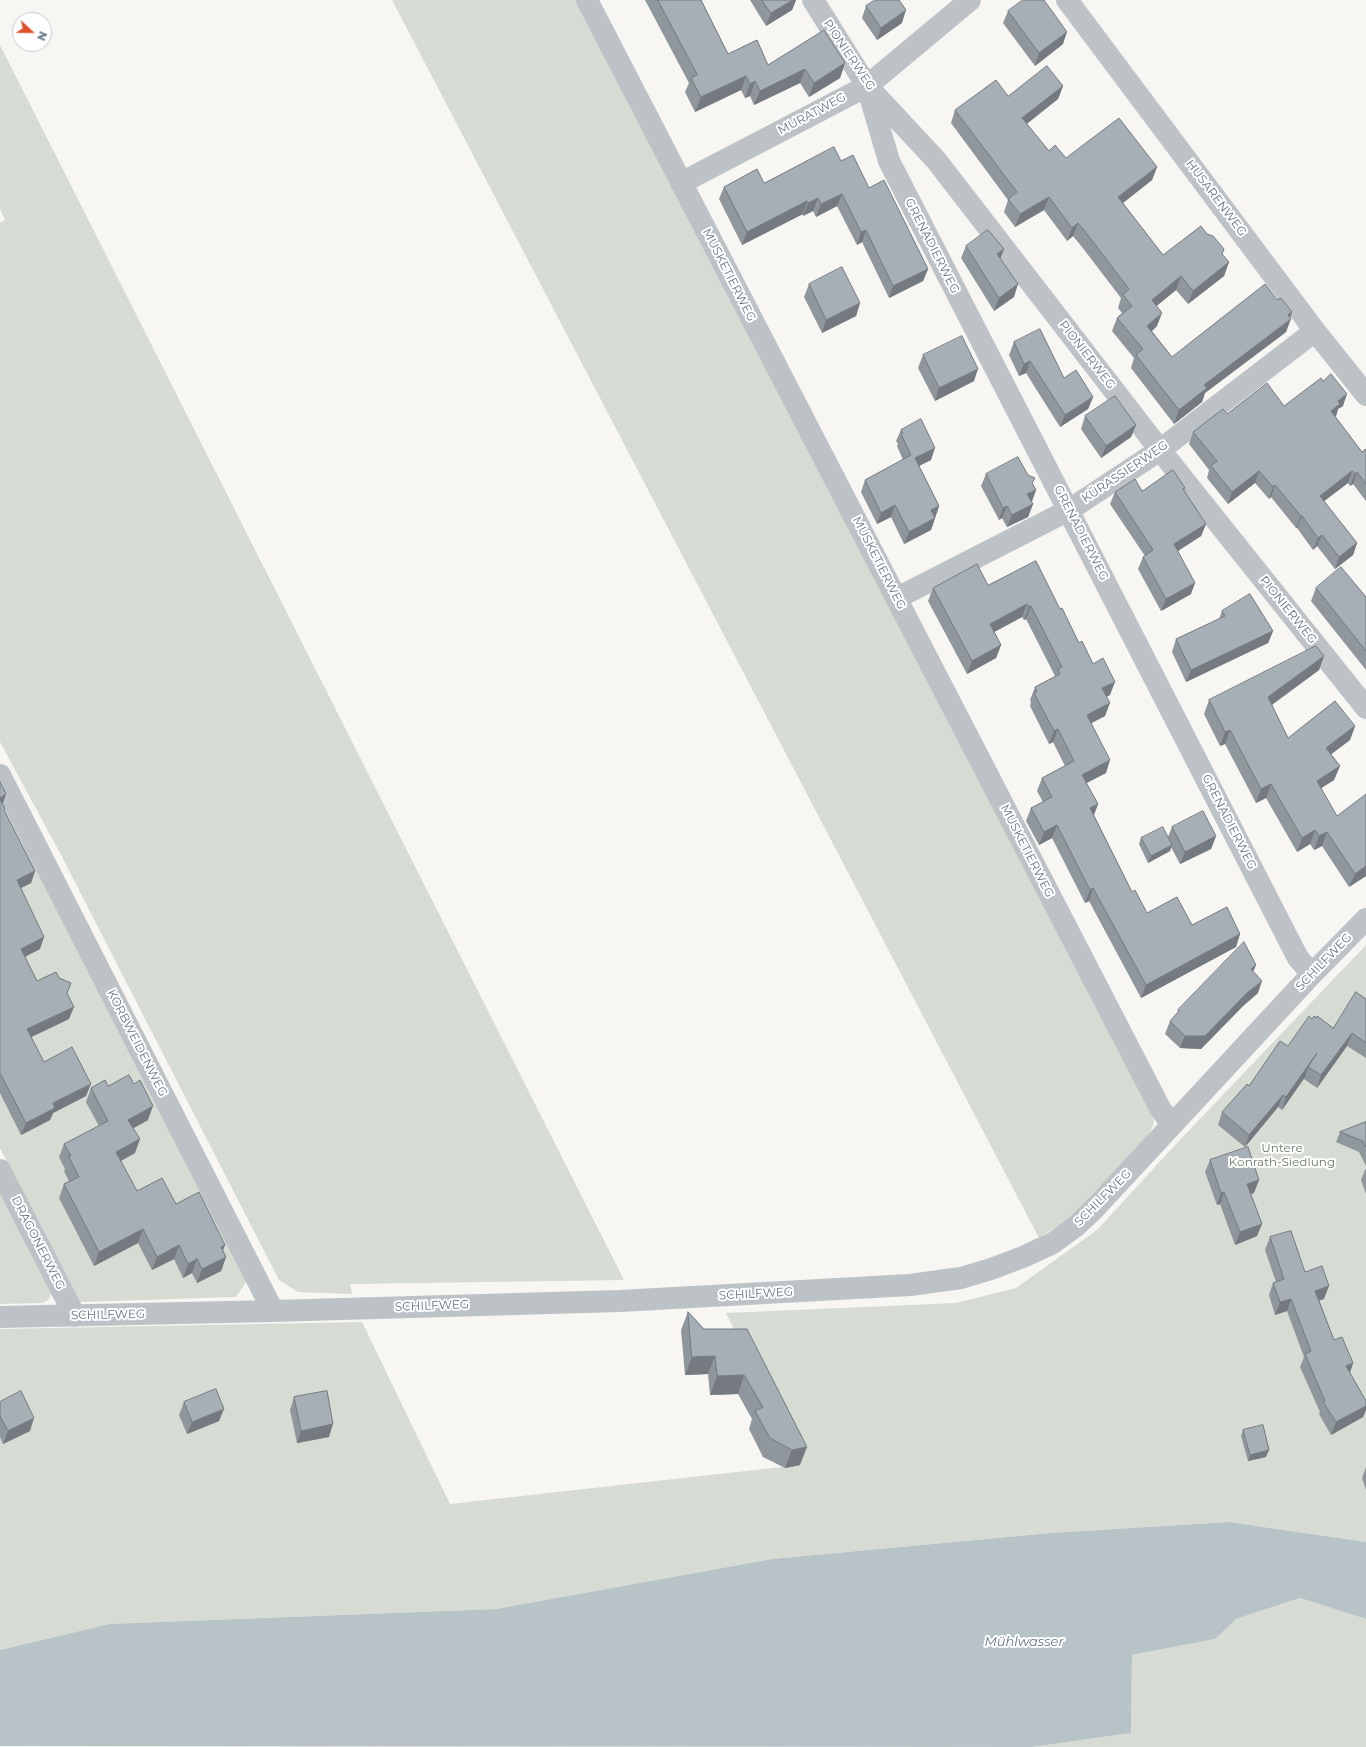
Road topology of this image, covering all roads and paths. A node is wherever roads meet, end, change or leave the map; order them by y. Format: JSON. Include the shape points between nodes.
{"nodes":[{"id":1,"x":587,"y":0,"type":"edge"},
{"id":2,"x":812,"y":0,"type":"edge"},
{"id":3,"x":970,"y":0,"type":"edge"},
{"id":4,"x":1067,"y":0,"type":"edge"},
{"id":5,"x":867,"y":86,"type":"junction"},
{"id":6,"x":681,"y":183,"type":"junction"},
{"id":7,"x":1315,"y":331,"type":"junction"},
{"id":8,"x":1366,"y":395,"type":"edge"},
{"id":9,"x":1160,"y":450,"type":"junction"},
{"id":10,"x":1069,"y":510,"type":"junction"},
{"id":11,"x":897,"y":598,"type":"junction"},
{"id":12,"x":1366,"y":708,"type":"edge"},
{"id":13,"x":0,"y":775,"type":"edge"},
{"id":14,"x":1366,"y":919,"type":"edge"},
{"id":15,"x":1312,"y":974,"type":"junction"},
{"id":16,"x":1172,"y":1124,"type":"junction"},
{"id":17,"x":0,"y":1170,"type":"edge"},
{"id":18,"x":273,"y":1311,"type":"junction"},
{"id":19,"x":75,"y":1316,"type":"junction"},
{"id":20,"x":0,"y":1317,"type":"edge"}],
"edges":[{"from":1,"to":6,"type":"street","name":"MUSKETIERWEG"},
{"from":2,"to":5,"type":"street","name":"PIONIERWEG"},
{"from":3,"to":5,"type":"street","name":"MURATWEG"},
{"from":4,"to":7,"type":"street","name":"HUSARENWEG"},
{"from":5,"to":6,"type":"street","name":"MURATWEG"},
{"from":5,"to":9,"type":"street","name":"PIONIERWEG","via":[[936,160]]},
{"from":5,"to":10,"type":"street","name":"GRENADIERWEG","via":[[889,161]]},
{"from":6,"to":11,"type":"street","name":"MUSKETIERWEG"},
{"from":7,"to":8,"type":"street","name":"HUSARENWEG"},
{"from":7,"to":9,"type":"street","name":"KÜRASSIERWEG"},
{"from":9,"to":10,"type":"street","name":"KÜRASSIERWEG"},
{"from":9,"to":12,"type":"street","name":"PIONIERWEG"},
{"from":10,"to":11,"type":"street","name":"KÜRASSIERWEG"},
{"from":10,"to":15,"type":"street","name":"GRENADIERWEG","via":[[1298,958]]},
{"from":11,"to":16,"type":"street","name":"MUSKETIERWEG","via":[[1161,1110]]},
{"from":13,"to":18,"type":"street","name":"KORBWEIDENWEG"},
{"from":14,"to":15,"type":"street","name":"SCHILFWEG"},
{"from":15,"to":16,"type":"street","name":"SCHILFWEG"},
{"from":16,"to":18,"type":"street","name":"SCHILFWEG","via":[[1094,1209],[1053,1243],[1023,1257],[961,1278],[871,1288],[620,1300]]},
{"from":17,"to":19,"type":"street","name":"DRAGONERWEG"},
{"from":18,"to":19,"type":"street","name":"SCHILFWEG"},
{"from":19,"to":20,"type":"street","name":"SCHILFWEG"}]}
